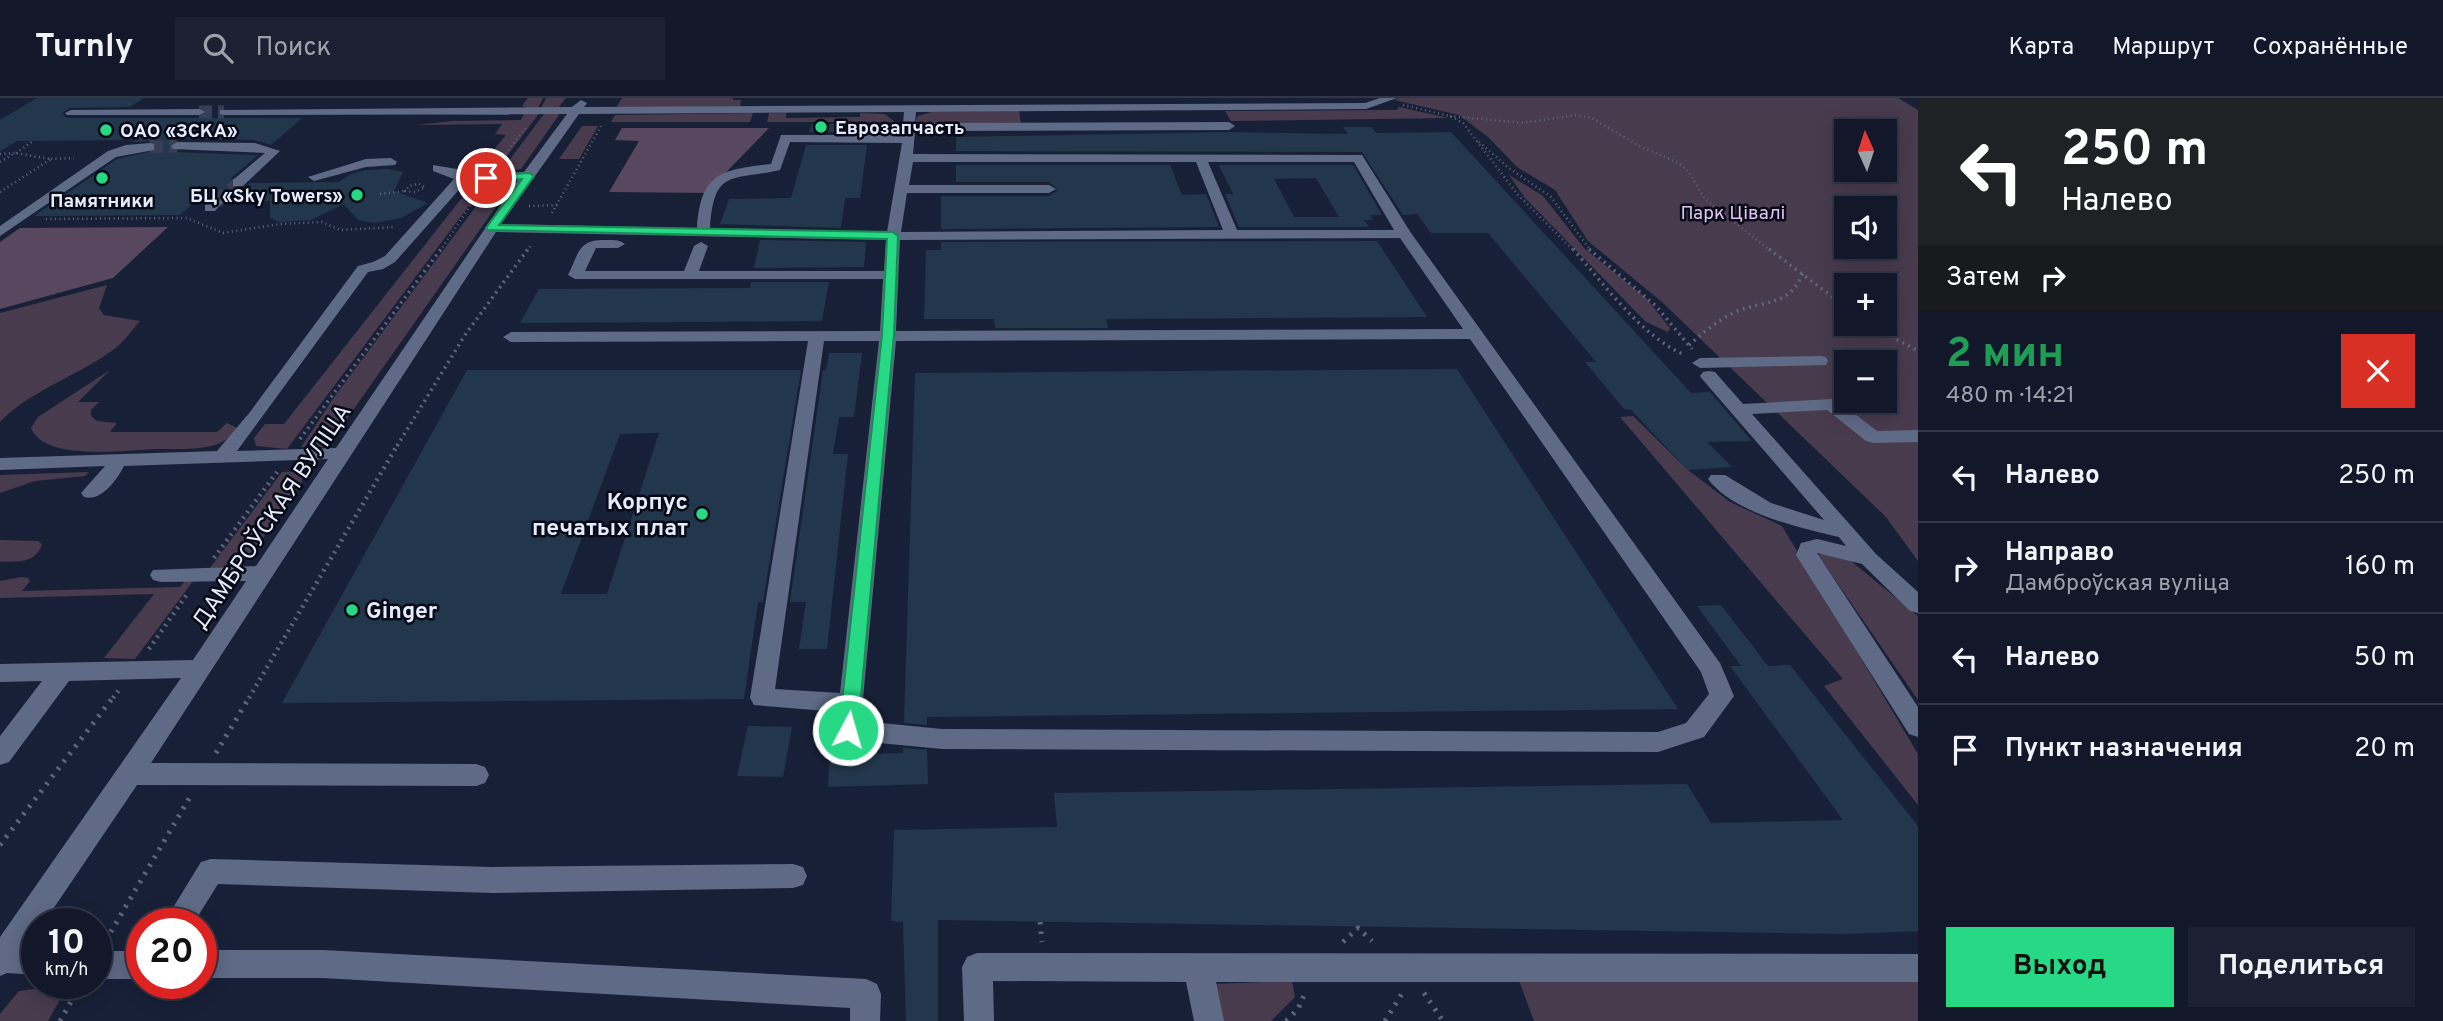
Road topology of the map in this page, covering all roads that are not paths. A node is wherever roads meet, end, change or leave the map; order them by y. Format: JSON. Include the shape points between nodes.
{"nodes":[{"id":1,"x":96,"y":98,"type":"edge"},
{"id":2,"x":169,"y":98,"type":"edge"},
{"id":3,"x":428,"y":98,"type":"edge"},
{"id":4,"x":516,"y":98,"type":"edge"},
{"id":5,"x":1388,"y":100,"type":"edge"},
{"id":6,"x":1337,"y":102,"type":"edge"},
{"id":7,"x":1023,"y":103,"type":"edge"},
{"id":8,"x":1206,"y":103,"type":"edge"},
{"id":9,"x":580,"y":104,"type":"edge"},
{"id":10,"x":507,"y":109,"type":"junction"},
{"id":11,"x":910,"y":109,"type":"junction"},
{"id":12,"x":418,"y":110,"type":"junction"},
{"id":13,"x":199,"y":112,"type":"tunnel mouth"},
{"id":14,"x":224,"y":112,"type":"tunnel mouth"},
{"id":15,"x":149,"y":113,"type":"junction"},
{"id":16,"x":1229,"y":126,"type":"dead end"},
{"id":17,"x":908,"y":133,"type":"junction"},
{"id":18,"x":177,"y":146,"type":"tunnel mouth"},
{"id":19,"x":150,"y":147,"type":"tunnel mouth"},
{"id":20,"x":907,"y":158,"type":"junction"},
{"id":21,"x":1200,"y":158,"type":"junction"},
{"id":22,"x":391,"y":162,"type":"dead end"},
{"id":23,"x":438,"y":168,"type":"dead end"},
{"id":24,"x":529,"y":176,"type":"junction"},
{"id":25,"x":314,"y":177,"type":"dead end"},
{"id":26,"x":461,"y":179,"type":"junction"},
{"id":27,"x":237,"y":183,"type":"tunnel mouth"},
{"id":28,"x":902,"y":189,"type":"junction"},
{"id":29,"x":1049,"y":190,"type":"dead end"},
{"id":30,"x":491,"y":228,"type":"junction"},
{"id":31,"x":0,"y":232,"type":"edge"},
{"id":32,"x":1404,"y":234,"type":"junction"},
{"id":33,"x":893,"y":236,"type":"junction"},
{"id":34,"x":1232,"y":236,"type":"junction"},
{"id":35,"x":702,"y":239,"type":"junction"},
{"id":36,"x":648,"y":244,"type":"dead end"},
{"id":37,"x":690,"y":275,"type":"junction"},
{"id":38,"x":890,"y":275,"type":"junction"},
{"id":39,"x":1476,"y":334,"type":"junction"},
{"id":40,"x":888,"y":335,"type":"junction"},
{"id":41,"x":817,"y":336,"type":"junction"},
{"id":42,"x":511,"y":337,"type":"dead end"},
{"id":43,"x":1820,"y":360,"type":"dead end"},
{"id":44,"x":1740,"y":409,"type":"junction"},
{"id":45,"x":1918,"y":436,"type":"edge"},
{"id":46,"x":343,"y":453,"type":"junction"},
{"id":47,"x":223,"y":456,"type":"junction"},
{"id":48,"x":118,"y":459,"type":"junction"},
{"id":49,"x":0,"y":464,"type":"edge"},
{"id":50,"x":1718,"y":479,"type":"dead end"},
{"id":51,"x":91,"y":493,"type":"dead end"},
{"id":52,"x":1848,"y":533,"type":"junction"},
{"id":53,"x":1869,"y":559,"type":"junction"},
{"id":54,"x":262,"y":573,"type":"junction"},
{"id":55,"x":161,"y":575,"type":"dead end"},
{"id":56,"x":1918,"y":605,"type":"edge"},
{"id":57,"x":200,"y":669,"type":"junction"},
{"id":58,"x":63,"y":671,"type":"junction"},
{"id":59,"x":0,"y":673,"type":"edge"},
{"id":60,"x":851,"y":703,"type":"junction"},
{"id":61,"x":1918,"y":727,"type":"edge"},
{"id":62,"x":0,"y":755,"type":"edge"},
{"id":63,"x":130,"y":774,"type":"junction"},
{"id":64,"x":476,"y":775,"type":"dead end"},
{"id":65,"x":793,"y":876,"type":"dead end"},
{"id":66,"x":187,"y":908,"type":"edge"},
{"id":67,"x":1,"y":960,"type":"edge"},
{"id":68,"x":21,"y":961,"type":"edge"},
{"id":69,"x":217,"y":964,"type":"edge"},
{"id":70,"x":1198,"y":967,"type":"junction"},
{"id":71,"x":1918,"y":968,"type":"edge"},
{"id":72,"x":865,"y":1021,"type":"edge"},
{"id":73,"x":979,"y":1021,"type":"edge"},
{"id":74,"x":1209,"y":1021,"type":"edge"}],
"edges":[{"from":1,"to":15,"type":"street","via":[[71,113]]},
{"from":2,"to":15,"type":"street"},
{"from":3,"to":12,"type":"street"},
{"from":4,"to":10,"type":"street"},
{"from":5,"to":6,"type":"street","via":[[1366,106]]},
{"from":6,"to":8,"type":"street"},
{"from":7,"to":8,"type":"street"},
{"from":7,"to":11,"type":"street"},
{"from":9,"to":10,"type":"street","via":[[540,111]]},
{"from":9,"to":11,"type":"street","via":[[610,110]]},
{"from":9,"to":24,"type":"street","name":"ДАМБРОЎСКАЯ ВУЛІЦА"},
{"from":10,"to":12,"type":"street"},
{"from":11,"to":17,"type":"street"},
{"from":12,"to":14,"type":"street"},
{"from":13,"to":15,"type":"street"},
{"from":16,"to":17,"type":"street"},
{"from":17,"to":20,"type":"street"},
{"from":17,"to":35,"type":"street","via":[[785,138],[776,167],[722,178],[708,193]]},
{"from":18,"to":27,"type":"street","via":[[274,151]]},
{"from":19,"to":31,"type":"street","via":[[112,154]]},
{"from":20,"to":21,"type":"street"},
{"from":20,"to":28,"type":"street"},
{"from":21,"to":32,"type":"street","via":[[1358,158]]},
{"from":21,"to":34,"type":"street"},
{"from":22,"to":25,"type":"street","via":[[366,163]]},
{"from":23,"to":26,"type":"street"},
{"from":24,"to":26,"type":"street"},
{"from":24,"to":30,"type":"street","name":"ДАМБРОЎСКАЯ ВУЛІЦА"},
{"from":26,"to":47,"type":"street","via":[[390,259],[363,269]]},
{"from":28,"to":29,"type":"street"},
{"from":28,"to":33,"type":"street"},
{"from":30,"to":35,"type":"street"},
{"from":30,"to":46,"type":"street","name":"ДАМБРОЎСКАЯ ВУЛІЦА"},
{"from":32,"to":34,"type":"street"},
{"from":32,"to":39,"type":"street"},
{"from":33,"to":34,"type":"street"},
{"from":33,"to":35,"type":"street"},
{"from":33,"to":38,"type":"street"},
{"from":35,"to":37,"type":"street"},
{"from":36,"to":37,"type":"street","via":[[591,244],[576,275]]},
{"from":37,"to":38,"type":"street"},
{"from":38,"to":40,"type":"street"},
{"from":39,"to":40,"type":"street"},
{"from":39,"to":60,"type":"street","via":[[1712,669],[1722,696],[1696,730],[1657,742],[942,739],[848,730]]},
{"from":40,"to":41,"type":"street"},
{"from":40,"to":60,"type":"street"},
{"from":41,"to":42,"type":"street"},
{"from":41,"to":60,"type":"street","via":[[762,698]]},
{"from":43,"to":44,"type":"street","via":[[1705,370]]},
{"from":44,"to":45,"type":"street","via":[[1831,404],[1872,437]]},
{"from":44,"to":52,"type":"street"},
{"from":46,"to":47,"type":"street"},
{"from":46,"to":54,"type":"street","name":"ДАМБРОЎСКАЯ ВУЛІЦА"},
{"from":47,"to":48,"type":"street"},
{"from":48,"to":49,"type":"street"},
{"from":48,"to":51,"type":"street"},
{"from":50,"to":52,"type":"street","via":[[1742,499],[1787,518]]},
{"from":52,"to":53,"type":"street"},
{"from":53,"to":56,"type":"street"},
{"from":53,"to":61,"type":"street","via":[[1817,546],[1808,548],[1806,555]]},
{"from":54,"to":55,"type":"street"},
{"from":54,"to":57,"type":"street","name":"ДАМБРОЎСКАЯ ВУЛІЦА"},
{"from":57,"to":58,"type":"street"},
{"from":57,"to":63,"type":"street","name":"ДАМБРОЎСКАЯ ВУЛІЦА"},
{"from":58,"to":59,"type":"street"},
{"from":58,"to":62,"type":"street"},
{"from":63,"to":64,"type":"street"},
{"from":63,"to":67,"type":"street","name":"ДАМБРОЎСКАЯ ВУЛІЦА"},
{"from":65,"to":66,"type":"street","via":[[492,880],[211,871]]},
{"from":67,"to":68,"type":"street"},
{"from":69,"to":72,"type":"street","via":[[323,964],[866,994]]},
{"from":70,"to":71,"type":"street"},
{"from":70,"to":73,"type":"street","via":[[977,967]]},
{"from":70,"to":74,"type":"street"}]}
